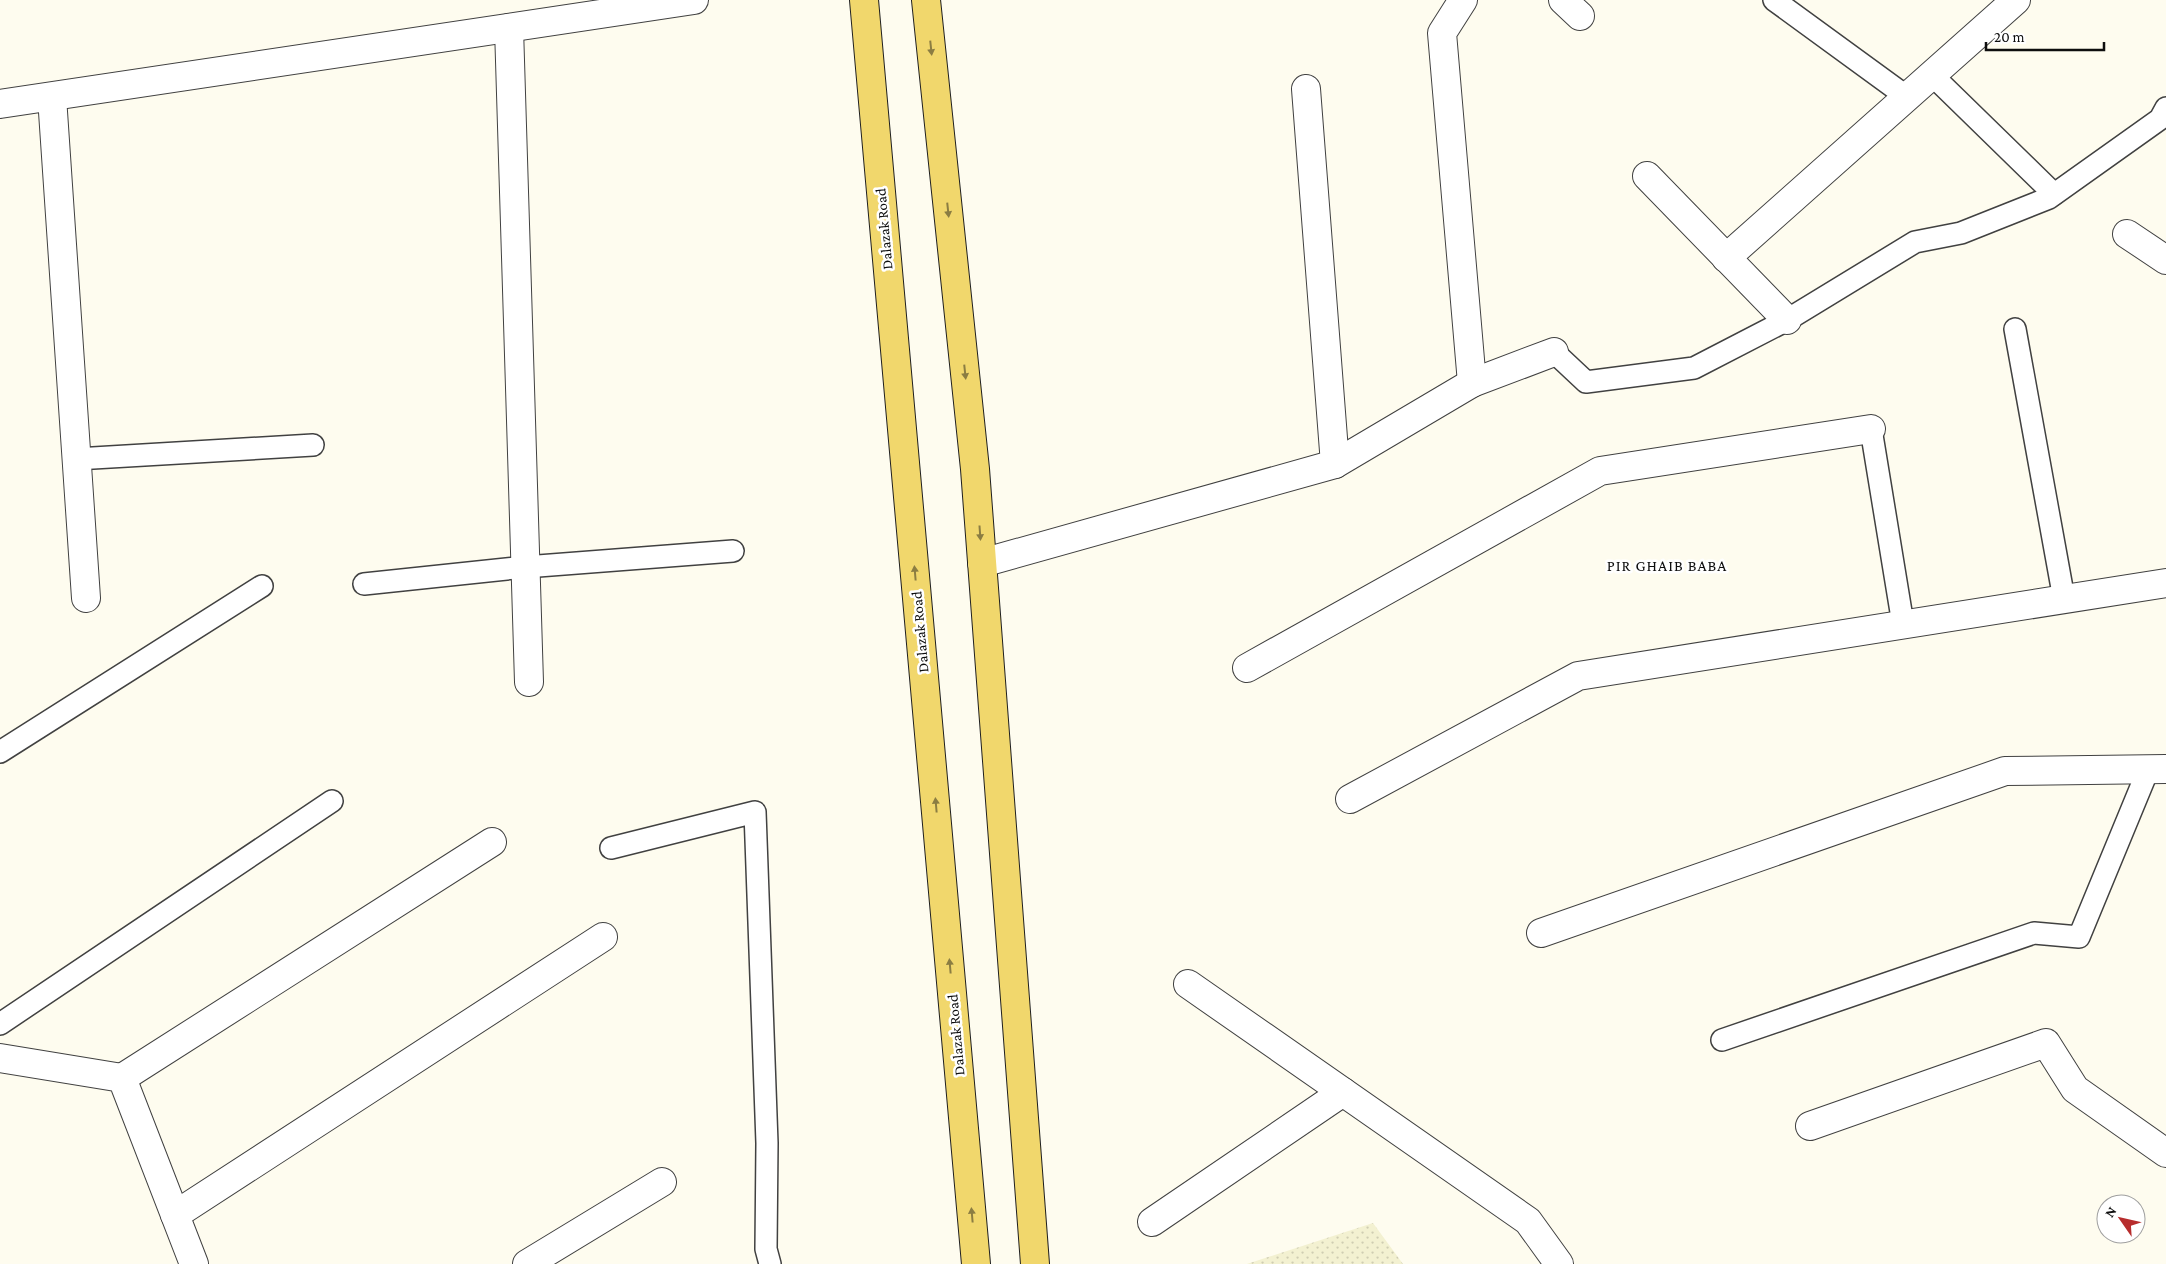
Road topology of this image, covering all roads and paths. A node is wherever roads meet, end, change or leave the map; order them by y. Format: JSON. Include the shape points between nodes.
{"nodes":[{"id":1,"x":694,"y":0,"type":"edge"},
{"id":2,"x":864,"y":0,"type":"edge"},
{"id":3,"x":926,"y":0,"type":"edge"},
{"id":4,"x":1463,"y":0,"type":"edge"},
{"id":5,"x":1774,"y":0,"type":"edge"},
{"id":6,"x":2016,"y":0,"type":"edge"},
{"id":7,"x":509,"y":28,"type":"junction"},
{"id":8,"x":1932,"y":75,"type":"junction"},
{"id":9,"x":1306,"y":89,"type":"dead end"},
{"id":10,"x":52,"y":97,"type":"junction"},
{"id":11,"x":1907,"y":97,"type":"junction"},
{"id":12,"x":0,"y":104,"type":"edge"},
{"id":13,"x":2166,"y":108,"type":"edge"},
{"id":14,"x":1647,"y":176,"type":"dead end"},
{"id":15,"x":2054,"y":194,"type":"junction"},
{"id":16,"x":2127,"y":234,"type":"dead end"},
{"id":17,"x":1726,"y":258,"type":"junction"},
{"id":18,"x":2166,"y":260,"type":"edge"},
{"id":19,"x":1787,"y":320,"type":"junction"},
{"id":20,"x":2015,"y":329,"type":"dead end"},
{"id":21,"x":1554,"y":352,"type":"joint"},
{"id":22,"x":1472,"y":383,"type":"junction"},
{"id":23,"x":1871,"y":429,"type":"joint"},
{"id":24,"x":313,"y":444,"type":"dead end"},
{"id":25,"x":76,"y":459,"type":"junction"},
{"id":26,"x":1335,"y":464,"type":"junction"},
{"id":27,"x":733,"y":552,"type":"dead end"},
{"id":28,"x":982,"y":563,"type":"junction"},
{"id":29,"x":526,"y":567,"type":"junction"},
{"id":30,"x":2166,"y":583,"type":"edge"},
{"id":31,"x":364,"y":584,"type":"dead end"},
{"id":32,"x":262,"y":586,"type":"dead end"},
{"id":33,"x":86,"y":598,"type":"dead end"},
{"id":34,"x":2064,"y":598,"type":"junction"},
{"id":35,"x":1903,"y":624,"type":"junction"},
{"id":36,"x":1247,"y":668,"type":"dead end"},
{"id":37,"x":529,"y":682,"type":"dead end"},
{"id":38,"x":0,"y":752,"type":"edge"},
{"id":39,"x":2157,"y":770,"type":"edge"},
{"id":40,"x":1350,"y":799,"type":"dead end"},
{"id":41,"x":332,"y":800,"type":"dead end"},
{"id":42,"x":492,"y":842,"type":"dead end"},
{"id":43,"x":611,"y":848,"type":"dead end"},
{"id":44,"x":1542,"y":933,"type":"dead end"},
{"id":45,"x":603,"y":937,"type":"dead end"},
{"id":46,"x":1188,"y":984,"type":"dead end"},
{"id":47,"x":0,"y":1024,"type":"edge"},
{"id":48,"x":1722,"y":1040,"type":"dead end"},
{"id":49,"x":0,"y":1058,"type":"edge"},
{"id":50,"x":122,"y":1078,"type":"junction"},
{"id":51,"x":1343,"y":1092,"type":"junction"},
{"id":52,"x":1810,"y":1126,"type":"dead end"},
{"id":53,"x":2166,"y":1154,"type":"edge"},
{"id":54,"x":662,"y":1182,"type":"dead end"},
{"id":55,"x":175,"y":1215,"type":"junction"},
{"id":56,"x":1152,"y":1222,"type":"dead end"},
{"id":57,"x":194,"y":1264,"type":"edge"},
{"id":58,"x":527,"y":1264,"type":"edge"},
{"id":59,"x":770,"y":1264,"type":"edge"},
{"id":60,"x":976,"y":1264,"type":"edge"},
{"id":61,"x":1035,"y":1264,"type":"edge"},
{"id":62,"x":1559,"y":1264,"type":"edge"}],
"edges":[{"from":1,"to":7,"type":"street"},
{"from":60,"to":2,"type":"main road","name":"Dalazak Road","one_way":true},
{"from":3,"to":28,"type":"main road","one_way":true},
{"from":4,"to":22,"type":"street","via":[[1442,33]]},
{"from":5,"to":11,"type":"lane"},
{"from":6,"to":8,"type":"street"},
{"from":7,"to":10,"type":"street"},
{"from":7,"to":29,"type":"street"},
{"from":8,"to":11,"type":"street"},
{"from":8,"to":15,"type":"lane"},
{"from":9,"to":26,"type":"street"},
{"from":10,"to":12,"type":"street"},
{"from":10,"to":25,"type":"street"},
{"from":11,"to":17,"type":"street"},
{"from":13,"to":15,"type":"lane","via":[[2160,119]]},
{"from":14,"to":17,"type":"street"},
{"from":15,"to":19,"type":"lane","via":[[1961,232],[1915,242]]},
{"from":16,"to":18,"type":"street"},
{"from":17,"to":19,"type":"street"},
{"from":19,"to":21,"type":"lane","via":[[1694,368],[1586,382]]},
{"from":20,"to":34,"type":"lane"},
{"from":21,"to":22,"type":"street"},
{"from":22,"to":26,"type":"street"},
{"from":23,"to":35,"type":"lane"},
{"from":23,"to":36,"type":"street","via":[[1600,471]]},
{"from":24,"to":25,"type":"lane"},
{"from":25,"to":33,"type":"street"},
{"from":26,"to":28,"type":"street"},
{"from":27,"to":29,"type":"lane"},
{"from":28,"to":61,"type":"main road"},
{"from":29,"to":31,"type":"lane"},
{"from":29,"to":37,"type":"street"},
{"from":30,"to":34,"type":"street"},
{"from":32,"to":38,"type":"lane"},
{"from":34,"to":35,"type":"street"},
{"from":35,"to":40,"type":"street","via":[[1578,676]]},
{"from":39,"to":44,"type":"street","via":[[2005,771]]},
{"from":39,"to":48,"type":"lane","via":[[2079,937],[2034,933]]},
{"from":41,"to":47,"type":"lane"},
{"from":42,"to":50,"type":"street"},
{"from":43,"to":59,"type":"lane","via":[[755,812],[767,1143],[766,1249]]},
{"from":45,"to":55,"type":"street"},
{"from":46,"to":51,"type":"street"},
{"from":49,"to":50,"type":"street"},
{"from":50,"to":55,"type":"street"},
{"from":51,"to":56,"type":"street"},
{"from":51,"to":62,"type":"street","via":[[1528,1221]]},
{"from":52,"to":53,"type":"street","via":[[2046,1043],[2075,1089]]},
{"from":54,"to":58,"type":"street"},
{"from":55,"to":57,"type":"street"}]}
